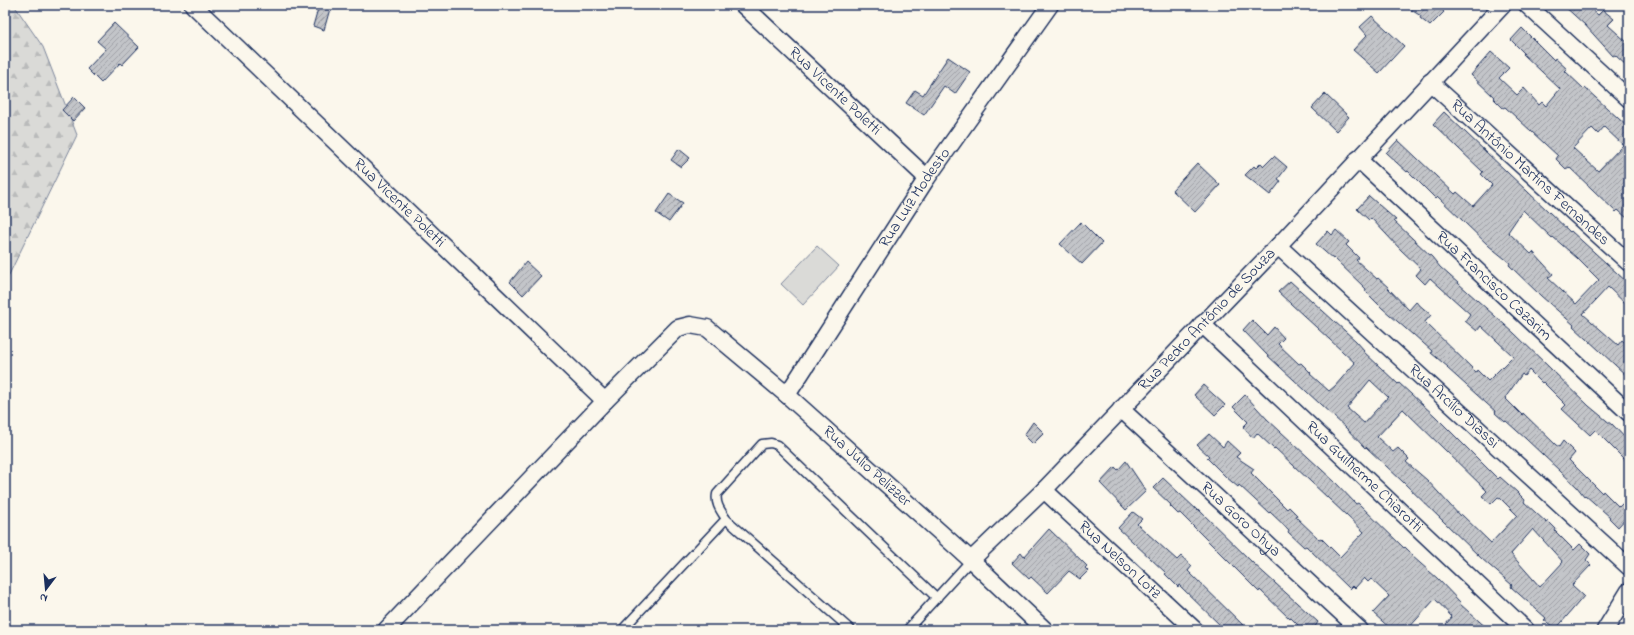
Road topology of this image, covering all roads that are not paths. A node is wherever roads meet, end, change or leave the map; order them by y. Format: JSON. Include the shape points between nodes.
{"nodes":[{"id":1,"x":193,"y":5,"type":"edge"},
{"id":2,"x":743,"y":5,"type":"edge"},
{"id":3,"x":1050,"y":5,"type":"edge"},
{"id":4,"x":1503,"y":5,"type":"edge"},
{"id":5,"x":1527,"y":5,"type":"edge"},
{"id":6,"x":1430,"y":82,"type":"junction"},
{"id":7,"x":1629,"y":99,"type":"edge"},
{"id":8,"x":1358,"y":159,"type":"junction"},
{"id":9,"x":927,"y":178,"type":"junction"},
{"id":10,"x":1278,"y":246,"type":"junction"},
{"id":11,"x":1629,"y":263,"type":"edge"},
{"id":12,"x":1202,"y":324,"type":"junction"},
{"id":13,"x":787,"y":395,"type":"junction"},
{"id":14,"x":605,"y":401,"type":"junction"},
{"id":15,"x":1122,"y":409,"type":"junction"},
{"id":16,"x":1629,"y":413,"type":"edge"},
{"id":17,"x":1044,"y":490,"type":"junction"},
{"id":18,"x":726,"y":519,"type":"junction"},
{"id":19,"x":971,"y":560,"type":"junction"},
{"id":20,"x":1629,"y":567,"type":"edge"},
{"id":21,"x":1629,"y":591,"type":"edge"},
{"id":22,"x":936,"y":598,"type":"junction"},
{"id":23,"x":386,"y":630,"type":"edge"},
{"id":24,"x":622,"y":630,"type":"edge"},
{"id":25,"x":851,"y":630,"type":"edge"},
{"id":26,"x":907,"y":630,"type":"edge"},
{"id":27,"x":1045,"y":630,"type":"edge"},
{"id":28,"x":1195,"y":630,"type":"edge"},
{"id":29,"x":1360,"y":630,"type":"edge"},
{"id":30,"x":1526,"y":630,"type":"edge"},
{"id":31,"x":1605,"y":630,"type":"edge"}],
"edges":[{"from":1,"to":14,"type":"street","name":"Rua Vicente Poletti"},
{"from":2,"to":9,"type":"street","name":"Rua Vicente Poletti"},
{"from":3,"to":9,"type":"street","name":"Rua Luíz Modesto"},
{"from":4,"to":6,"type":"street","name":"Rua Pedro Antônio de Souza"},
{"from":5,"to":7,"type":"street"},
{"from":6,"to":8,"type":"street","name":"Rua Pedro Antônio de Souza"},
{"from":6,"to":11,"type":"street","name":"Rua Antônio Martins Fernandes"},
{"from":8,"to":10,"type":"street","name":"Rua Pedro Antônio de Souza"},
{"from":8,"to":16,"type":"street","name":"Rua Francisco Cazarim"},
{"from":9,"to":13,"type":"street","name":"Rua Luíz Modesto"},
{"from":10,"to":12,"type":"street","name":"Rua Pedro Antônio de Souza"},
{"from":10,"to":20,"type":"street","name":"Rua Arcílio Diassi"},
{"from":12,"to":15,"type":"street","name":"Rua Pedro Antônio de Souza"},
{"from":12,"to":30,"type":"street","name":"Rua Guilherme Chiarotti"},
{"from":13,"to":14,"type":"street","name":"Rua Júlio Pelizzer","via":[[707,328],[690,325],[678,328]]},
{"from":13,"to":19,"type":"street","name":"Rua Júlio Pelizzer"},
{"from":14,"to":23,"type":"street"},
{"from":15,"to":17,"type":"street","name":"Rua Pedro Antônio de Souza"},
{"from":15,"to":29,"type":"street","name":"Rua Goro Ohya"},
{"from":17,"to":19,"type":"street","name":"Rua Pedro Antônio de Souza"},
{"from":17,"to":28,"type":"street","name":"Rua Nelson Lotz"},
{"from":18,"to":22,"type":"lane","via":[[716,500],[717,494],[762,444],[777,445]]},
{"from":18,"to":24,"type":"lane"},
{"from":18,"to":25,"type":"lane"},
{"from":19,"to":22,"type":"lane","name":"Rua Pedro Antônio de Souza"},
{"from":19,"to":27,"type":"street","name":"Rua Júlio Pelizzer"},
{"from":21,"to":31,"type":"street"},
{"from":22,"to":26,"type":"lane","name":"Rua Pedro Antônio de Souza"}]}
